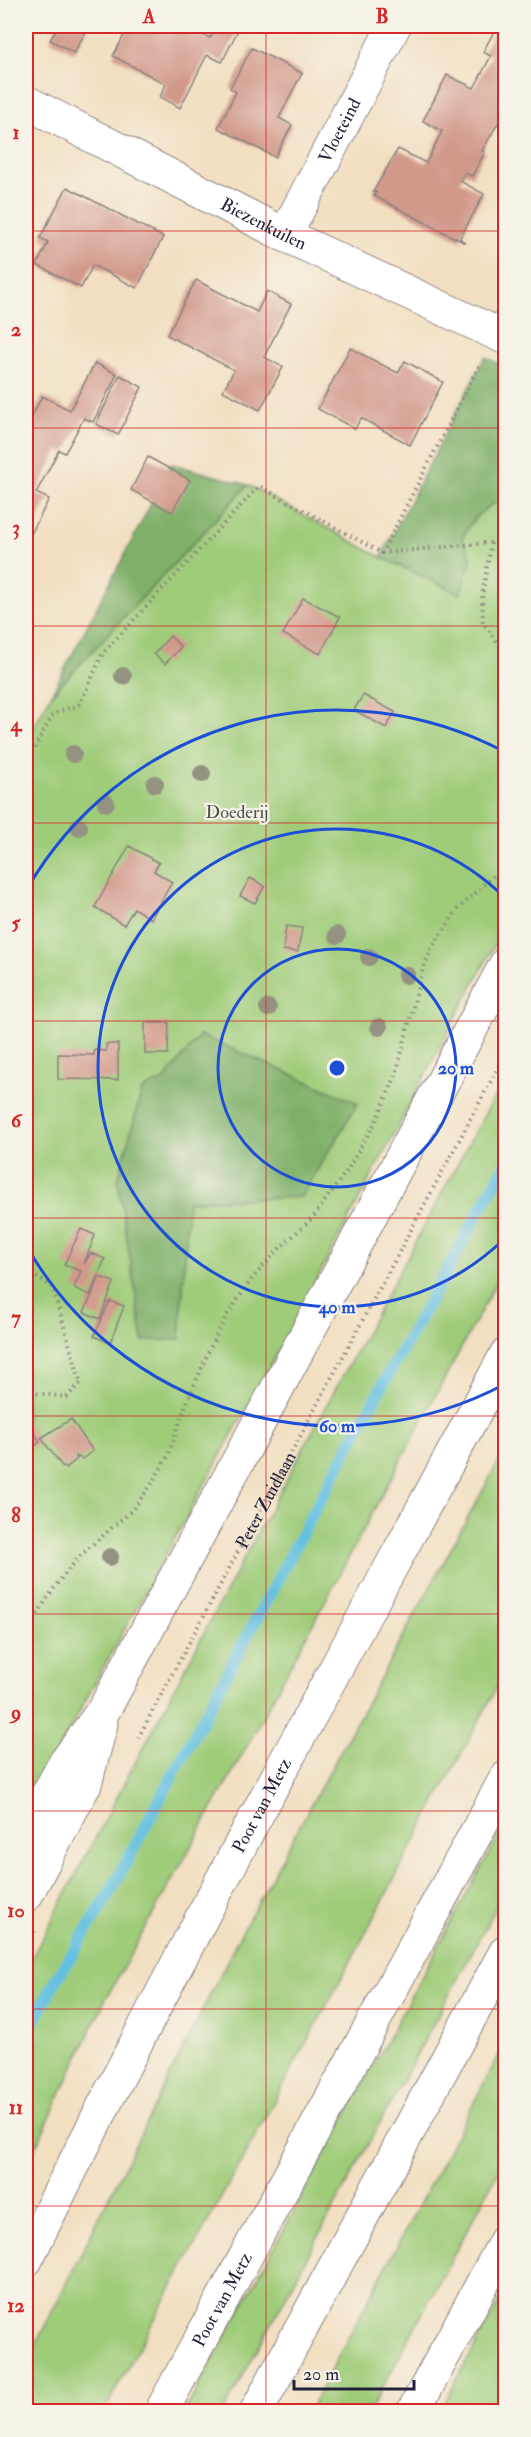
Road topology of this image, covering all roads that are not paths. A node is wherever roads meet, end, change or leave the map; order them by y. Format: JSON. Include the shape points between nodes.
{"nodes":[{"id":1,"x":394,"y":26,"type":"edge"},
{"id":2,"x":27,"y":107,"type":"edge"},
{"id":3,"x":285,"y":235,"type":"junction"},
{"id":4,"x":501,"y":336,"type":"edge"},
{"id":5,"x":506,"y":964,"type":"edge"},
{"id":6,"x":506,"y":1354,"type":"edge"},
{"id":7,"x":105,"y":1708,"type":"junction"},
{"id":8,"x":506,"y":1778,"type":"edge"},
{"id":9,"x":26,"y":1835,"type":"edge"},
{"id":10,"x":30,"y":1899,"type":"edge"},
{"id":11,"x":506,"y":1951,"type":"edge"},
{"id":12,"x":506,"y":2240,"type":"edge"},
{"id":13,"x":26,"y":2260,"type":"edge"},
{"id":14,"x":161,"y":2412,"type":"edge"},
{"id":15,"x":256,"y":2412,"type":"edge"},
{"id":16,"x":413,"y":2412,"type":"edge"}],
"edges":[{"from":1,"to":3,"type":"main road","name":"Vloeteind"},
{"from":2,"to":3,"type":"main road","name":"Biezenkuilen"},
{"from":3,"to":4,"type":"main road","name":"Biezenkuilen"},
{"from":5,"to":7,"type":"main road"},
{"from":6,"to":13,"type":"main road","name":"Poot van Metz","via":[[209,1908]]},
{"from":7,"to":9,"type":"main road","via":[[63,1766]]},
{"from":7,"to":10,"type":"main road","via":[[86,1784]]},
{"from":8,"to":14,"type":"main road","name":"Poot van Metz"},
{"from":11,"to":15,"type":"main road"},
{"from":12,"to":16,"type":"main road"}]}
